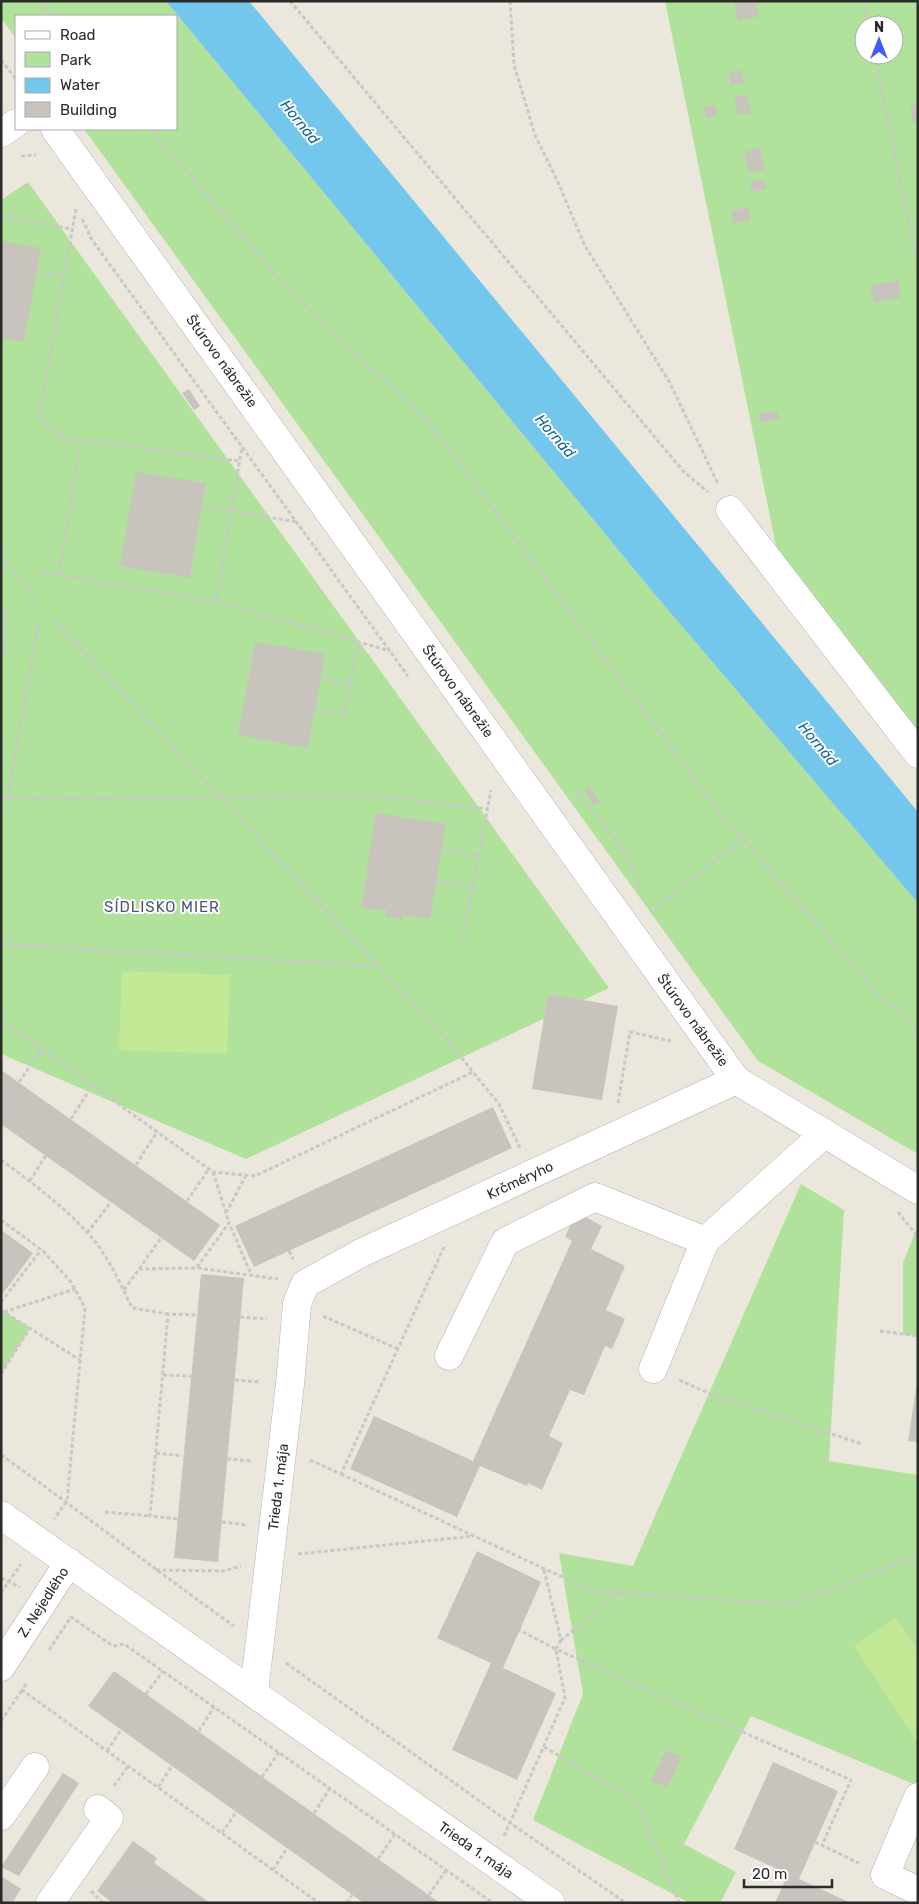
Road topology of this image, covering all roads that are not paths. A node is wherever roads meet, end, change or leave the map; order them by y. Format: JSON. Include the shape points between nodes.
{"nodes":[{"id":1,"x":15,"y":124,"type":"edge"},
{"id":2,"x":56,"y":130,"type":"edge"},
{"id":3,"x":1,"y":133,"type":"edge"},
{"id":4,"x":730,"y":510,"type":"road end"},
{"id":5,"x":918,"y":754,"type":"edge"},
{"id":6,"x":736,"y":1080,"type":"junction"},
{"id":7,"x":825,"y":1133,"type":"junction"},
{"id":8,"x":918,"y":1190,"type":"edge"},
{"id":9,"x":705,"y":1240,"type":"junction"},
{"id":10,"x":301,"y":1294,"type":"joint"},
{"id":11,"x":449,"y":1356,"type":"dead end"},
{"id":12,"x":653,"y":1369,"type":"road end"},
{"id":13,"x":1,"y":1515,"type":"edge"},
{"id":14,"x":69,"y":1562,"type":"junction"},
{"id":15,"x":8,"y":1676,"type":"edge"},
{"id":16,"x":254,"y":1692,"type":"junction"},
{"id":17,"x":35,"y":1767,"type":"dead end"},
{"id":18,"x":918,"y":1798,"type":"edge"},
{"id":19,"x":98,"y":1809,"type":"dead end"},
{"id":20,"x":1,"y":1816,"type":"edge"},
{"id":21,"x":918,"y":1891,"type":"edge"},
{"id":22,"x":50,"y":1903,"type":"edge"},
{"id":23,"x":551,"y":1903,"type":"edge"}],
"edges":[{"from":1,"to":3,"type":"street"},
{"from":2,"to":6,"type":"street","name":"Štúrovo nábrežie"},
{"from":4,"to":5,"type":"street"},
{"from":6,"to":7,"type":"street","name":"Štúrovo nábrežie"},
{"from":6,"to":10,"type":"street","name":"Krčméryho","via":[[360,1253]]},
{"from":7,"to":8,"type":"street","name":"Štúrovo nábrežie"},
{"from":7,"to":9,"type":"street"},
{"from":9,"to":11,"type":"street","via":[[595,1197],[505,1242]]},
{"from":9,"to":12,"type":"street"},
{"from":10,"to":16,"type":"street","name":"Trieda 1. mája"},
{"from":13,"to":14,"type":"street","name":"Trieda 1. mája"},
{"from":14,"to":15,"type":"street","name":"Z. Nejedlého"},
{"from":14,"to":16,"type":"street","name":"Trieda 1. mája"},
{"from":16,"to":23,"type":"street","name":"Trieda 1. mája"},
{"from":17,"to":20,"type":"street"},
{"from":18,"to":21,"type":"street","via":[[885,1875]]},
{"from":19,"to":22,"type":"street","via":[[109,1818]]}]}
